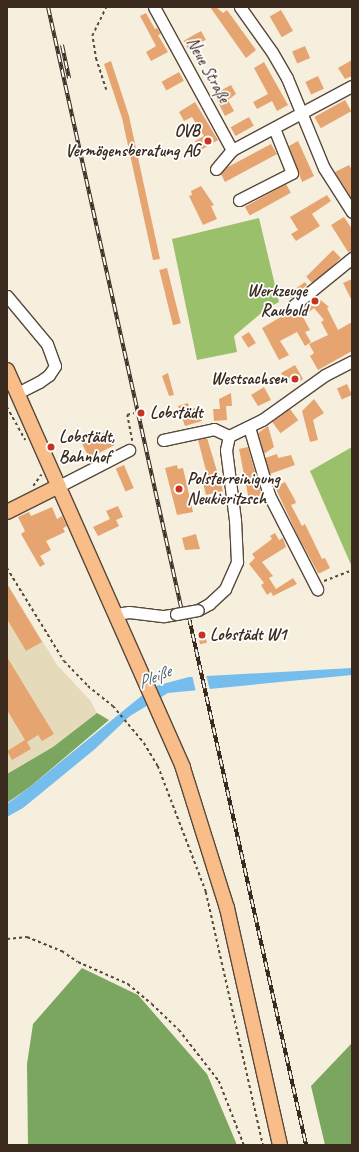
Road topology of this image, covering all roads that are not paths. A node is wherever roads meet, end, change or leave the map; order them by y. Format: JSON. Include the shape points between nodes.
{"nodes":[{"id":1,"x":154,"y":7,"type":"edge"},
{"id":2,"x":240,"y":7,"type":"edge"},
{"id":3,"x":352,"y":86,"type":"edge"},
{"id":4,"x":301,"y":113,"type":"junction"},
{"id":5,"x":274,"y":128,"type":"junction"},
{"id":6,"x":232,"y":150,"type":"junction"},
{"id":7,"x":216,"y":169,"type":"dead end"},
{"id":8,"x":239,"y":200,"type":"dead end"},
{"id":9,"x":351,"y":209,"type":"edge"},
{"id":10,"x":352,"y":258,"type":"edge"},
{"id":11,"x":7,"y":296,"type":"edge"},
{"id":12,"x":294,"y":305,"type":"dead end"},
{"id":13,"x":352,"y":361,"type":"edge"},
{"id":14,"x":7,"y":370,"type":"edge"},
{"id":15,"x":17,"y":393,"type":"junction"},
{"id":16,"x":249,"y":427,"type":"junction"},
{"id":17,"x":229,"y":436,"type":"junction"},
{"id":18,"x":163,"y":440,"type":"dead end"},
{"id":19,"x":129,"y":449,"type":"road end"},
{"id":20,"x":59,"y":486,"type":"junction"},
{"id":21,"x":7,"y":512,"type":"edge"},
{"id":22,"x":315,"y":587,"type":"road end"},
{"id":23,"x":116,"y":614,"type":"junction"},
{"id":24,"x":280,"y":1145,"type":"edge"}],
"edges":[{"from":1,"to":6,"type":"street","name":"Neue Straße"},
{"from":2,"to":4,"type":"street","via":[[272,52]]},
{"from":3,"to":4,"type":"street"},
{"from":4,"to":5,"type":"street"},
{"from":4,"to":9,"type":"street","via":[[324,168]]},
{"from":5,"to":6,"type":"street"},
{"from":5,"to":8,"type":"street","via":[[292,173]]},
{"from":6,"to":7,"type":"street"},
{"from":10,"to":12,"type":"street"},
{"from":11,"to":15,"type":"street","via":[[47,344],[55,366],[49,375]]},
{"from":13,"to":16,"type":"street"},
{"from":14,"to":15,"type":"main road"},
{"from":15,"to":20,"type":"main road"},
{"from":16,"to":17,"type":"street"},
{"from":16,"to":22,"type":"street","via":[[267,488]]},
{"from":17,"to":18,"type":"street","via":[[214,429]]},
{"from":17,"to":23,"type":"street","bridge":true,"via":[[226,450],[235,520],[237,562],[225,589],[209,604],[198,610],[149,616],[129,612]]},
{"from":19,"to":20,"type":"street"},
{"from":20,"to":21,"type":"main road"},
{"from":20,"to":23,"type":"main road"},
{"from":23,"to":24,"type":"main road","via":[[158,706],[204,829],[225,900]]}]}
